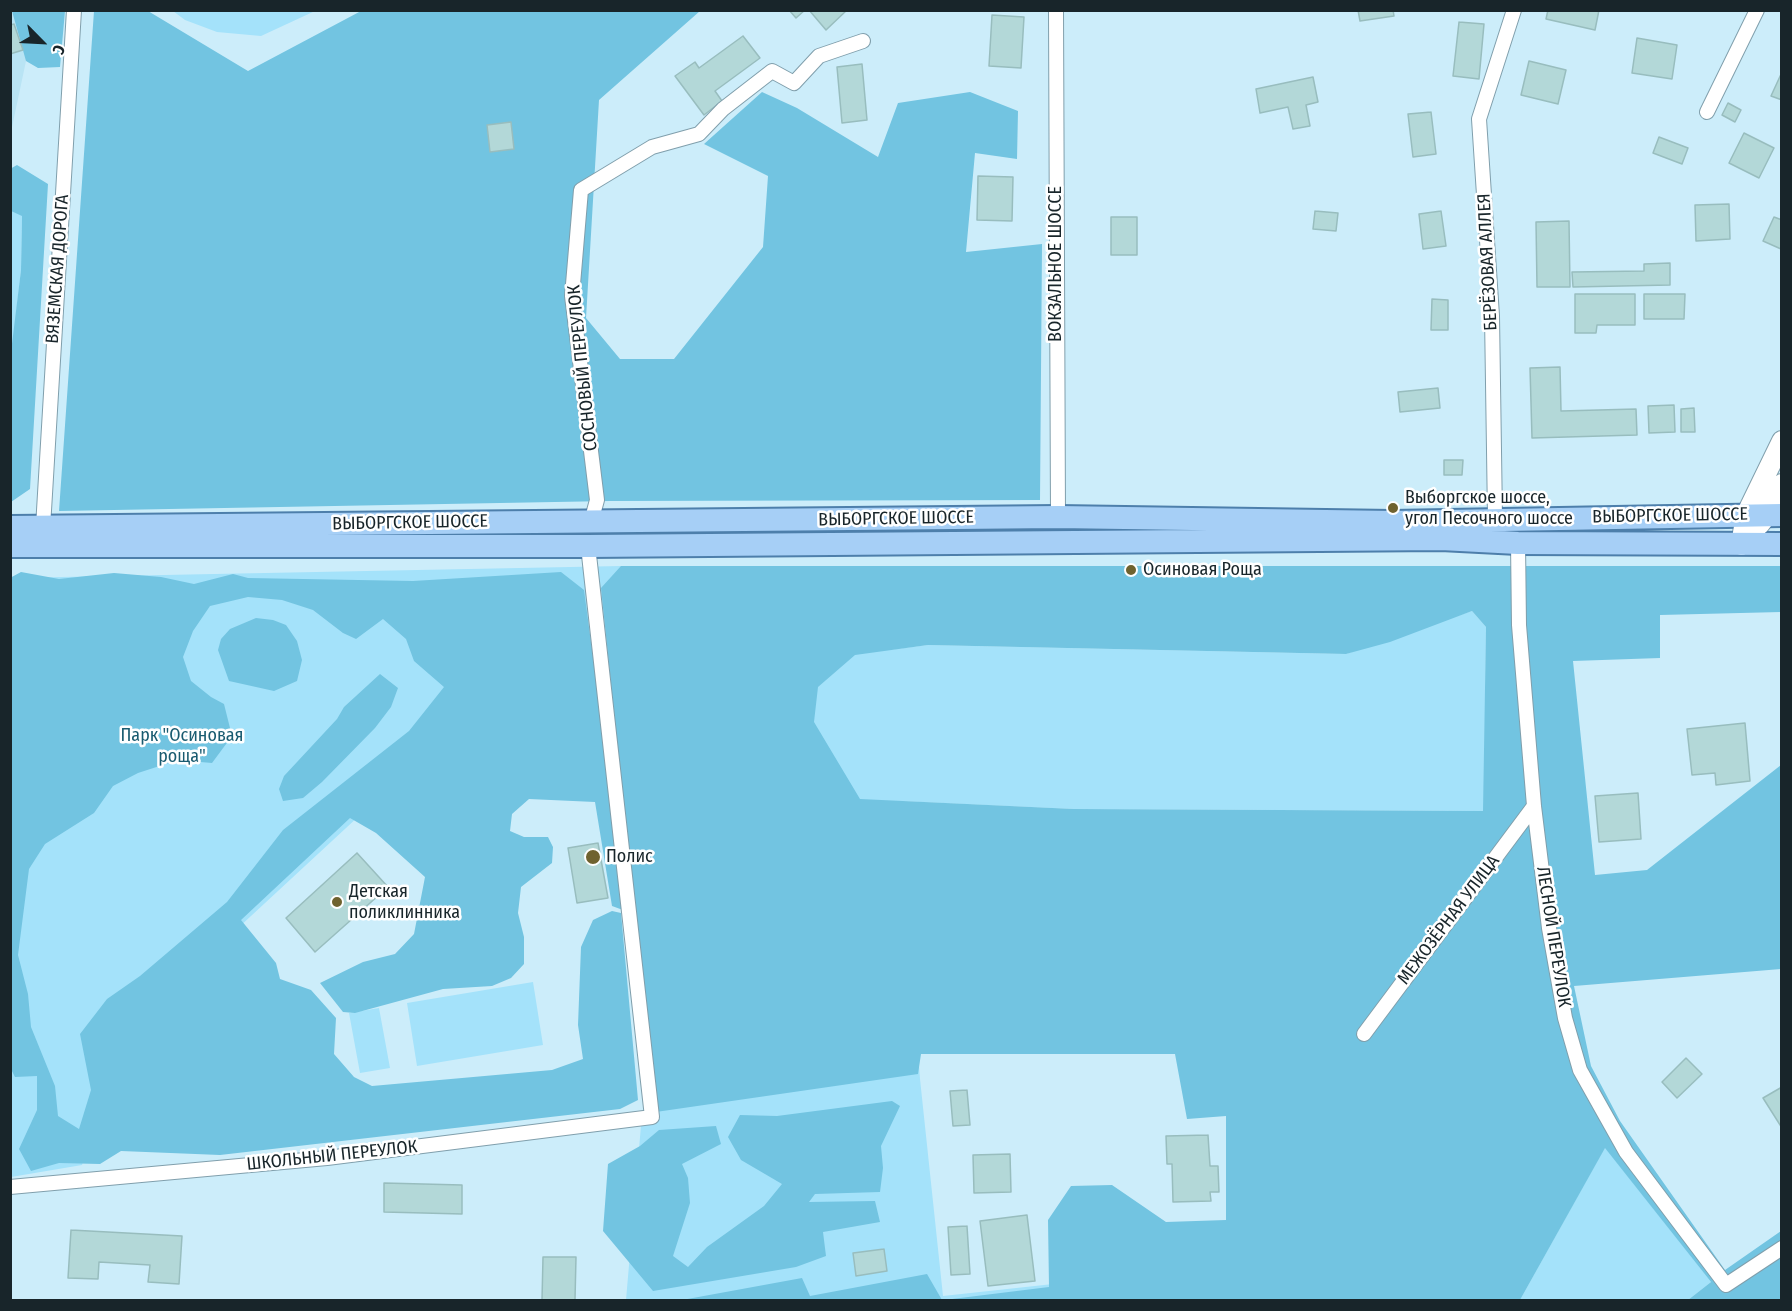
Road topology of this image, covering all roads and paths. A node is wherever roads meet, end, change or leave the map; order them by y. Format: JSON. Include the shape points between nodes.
{"nodes":[{"id":1,"x":74,"y":10,"type":"edge"},
{"id":2,"x":1056,"y":10,"type":"edge"},
{"id":3,"x":1514,"y":10,"type":"edge"},
{"id":4,"x":1757,"y":10,"type":"edge"},
{"id":5,"x":862,"y":41,"type":"dead end"},
{"id":6,"x":1707,"y":112,"type":"dead end"},
{"id":7,"x":1782,"y":441,"type":"edge"},
{"id":8,"x":1782,"y":484,"type":"edge"},
{"id":9,"x":1765,"y":515,"type":"edge"},
{"id":10,"x":1058,"y":517,"type":"junction"},
{"id":11,"x":1495,"y":518,"type":"junction"},
{"id":12,"x":591,"y":522,"type":"junction"},
{"id":13,"x":10,"y":527,"type":"edge"},
{"id":14,"x":43,"y":527,"type":"junction"},
{"id":15,"x":1518,"y":543,"type":"junction"},
{"id":16,"x":1782,"y":544,"type":"edge"},
{"id":17,"x":1741,"y":545,"type":"junction"},
{"id":18,"x":10,"y":546,"type":"edge"},
{"id":19,"x":588,"y":546,"type":"junction"},
{"id":20,"x":1534,"y":807,"type":"junction"},
{"id":21,"x":1364,"y":1034,"type":"dead end"},
{"id":22,"x":10,"y":1187,"type":"edge"},
{"id":23,"x":1782,"y":1248,"type":"edge"}],
"edges":[{"from":1,"to":14,"type":"street","name":"ВЯЗЕМСКАЯ ДОРОГА"},
{"from":2,"to":10,"type":"street","name":"ВОКЗАЛЬНОЕ ШОССЕ"},
{"from":3,"to":11,"type":"street","name":"БЕРЁЗОВАЯ АЛЛЕЯ","via":[[1479,119],[1492,315]]},
{"from":4,"to":6,"type":"street"},
{"from":5,"to":12,"type":"street","name":"СОСНОВЫЙ ПЕРЕУЛОК","via":[[819,56],[794,83],[772,71],[723,109],[699,134],[652,147],[581,190],[572,296],[597,500]]},
{"from":7,"to":9,"type":"main road"},
{"from":8,"to":9,"type":"main road"},
{"from":9,"to":11,"type":"main road","name":"ВЫБОРГСКОЕ ШОССЕ"},
{"from":9,"to":17,"type":"main road"},
{"from":10,"to":11,"type":"main road","name":"ВЫБОРГСКОЕ ШОССЕ","via":[[1392,522]]},
{"from":10,"to":12,"type":"main road","name":"ВЫБОРГСКОЕ ШОССЕ"},
{"from":12,"to":14,"type":"main road","name":"ВЫБОРГСКОЕ ШОССЕ"},
{"from":13,"to":14,"type":"main road","name":"ВЫБОРГСКОЕ ШОССЕ"},
{"from":15,"to":17,"type":"main road","name":"ВЫБОРГСКОЕ ШОССЕ"},
{"from":15,"to":19,"type":"main road","name":"ВЫБОРГСКОЕ ШОССЕ","via":[[1441,539]]},
{"from":15,"to":20,"type":"street","name":"ЛЕСНОЙ ПЕРЕУЛОК","via":[[1519,625]]},
{"from":16,"to":17,"type":"main road","name":"ВЫБОРГСКОЕ ШОССЕ"},
{"from":18,"to":19,"type":"main road","name":"ВЫБОРГСКОЕ ШОССЕ"},
{"from":19,"to":22,"type":"street","name":"ШКОЛЬНЫЙ ПЕРЕУЛОК","via":[[652,1117],[327,1158]]},
{"from":20,"to":21,"type":"street","name":"МЕЖОЗЁРНАЯ УЛИЦА"},
{"from":20,"to":23,"type":"street","name":"ЛЕСНОЙ ПЕРЕУЛОК","via":[[1565,1017],[1580,1070],[1626,1152],[1725,1285]]}]}
